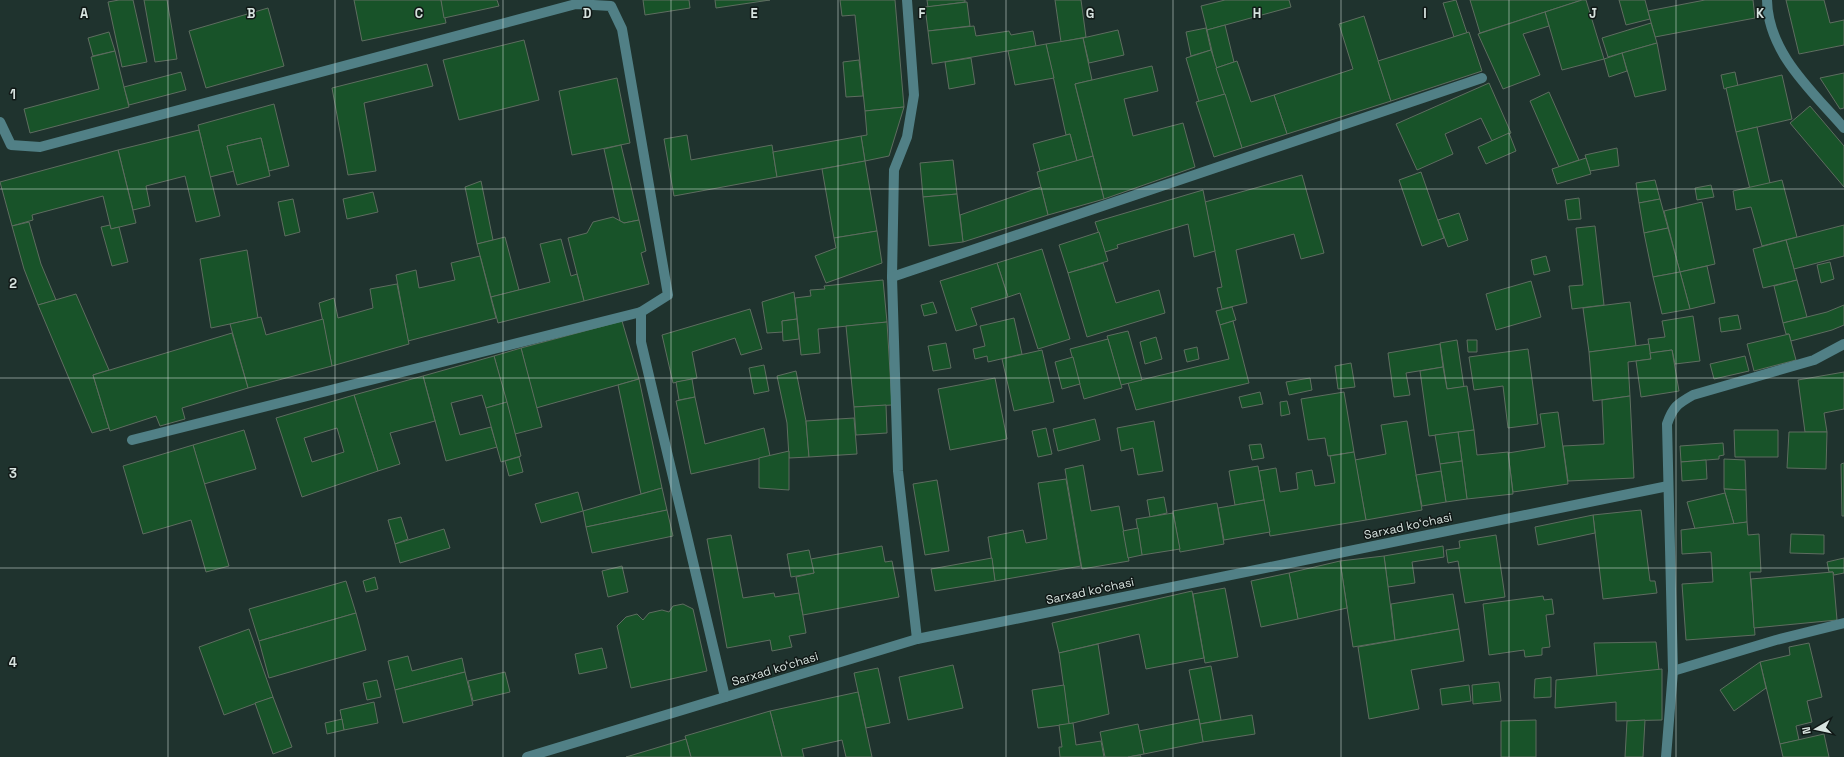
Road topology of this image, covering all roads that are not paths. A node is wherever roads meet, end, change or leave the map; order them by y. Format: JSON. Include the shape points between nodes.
{"nodes":[{"id":1,"x":908,"y":0,"type":"edge"},
{"id":2,"x":1767,"y":0,"type":"edge"},
{"id":3,"x":1482,"y":78,"type":"dead end"},
{"id":4,"x":0,"y":122,"type":"edge"},
{"id":5,"x":1844,"y":128,"type":"edge"},
{"id":6,"x":892,"y":277,"type":"junction"},
{"id":7,"x":641,"y":312,"type":"junction"},
{"id":8,"x":1844,"y":344,"type":"edge"},
{"id":9,"x":132,"y":440,"type":"dead end"},
{"id":10,"x":1668,"y":486,"type":"junction"},
{"id":11,"x":1844,"y":623,"type":"edge"},
{"id":12,"x":917,"y":639,"type":"junction"},
{"id":13,"x":1673,"y":671,"type":"junction"},
{"id":14,"x":725,"y":697,"type":"junction"},
{"id":15,"x":528,"y":757,"type":"edge"},
{"id":16,"x":1666,"y":757,"type":"edge"}],
"edges":[{"from":1,"to":6,"type":"street","via":[[914,95],[907,137],[894,170]]},
{"from":2,"to":5,"type":"street","via":[[1774,38],[1788,63]]},
{"from":3,"to":6,"type":"street"},
{"from":4,"to":7,"type":"street","via":[[10,145],[40,147],[576,4],[610,6],[622,29],[668,295]]},
{"from":6,"to":12,"type":"street","via":[[898,471]]},
{"from":7,"to":9,"type":"street"},
{"from":7,"to":14,"type":"street","via":[[641,342]]},
{"from":8,"to":10,"type":"street","via":[[1814,360],[1692,395],[1682,401],[1673,409],[1668,424]]},
{"from":10,"to":12,"type":"street","name":"Sarxad koʻchasi"},
{"from":10,"to":13,"type":"street"},
{"from":11,"to":13,"type":"street","via":[[1776,640]]},
{"from":12,"to":14,"type":"street","name":"Sarxad koʻchasi"},
{"from":13,"to":16,"type":"street"},
{"from":14,"to":15,"type":"street","name":"Sarxad koʻchasi"}]}
